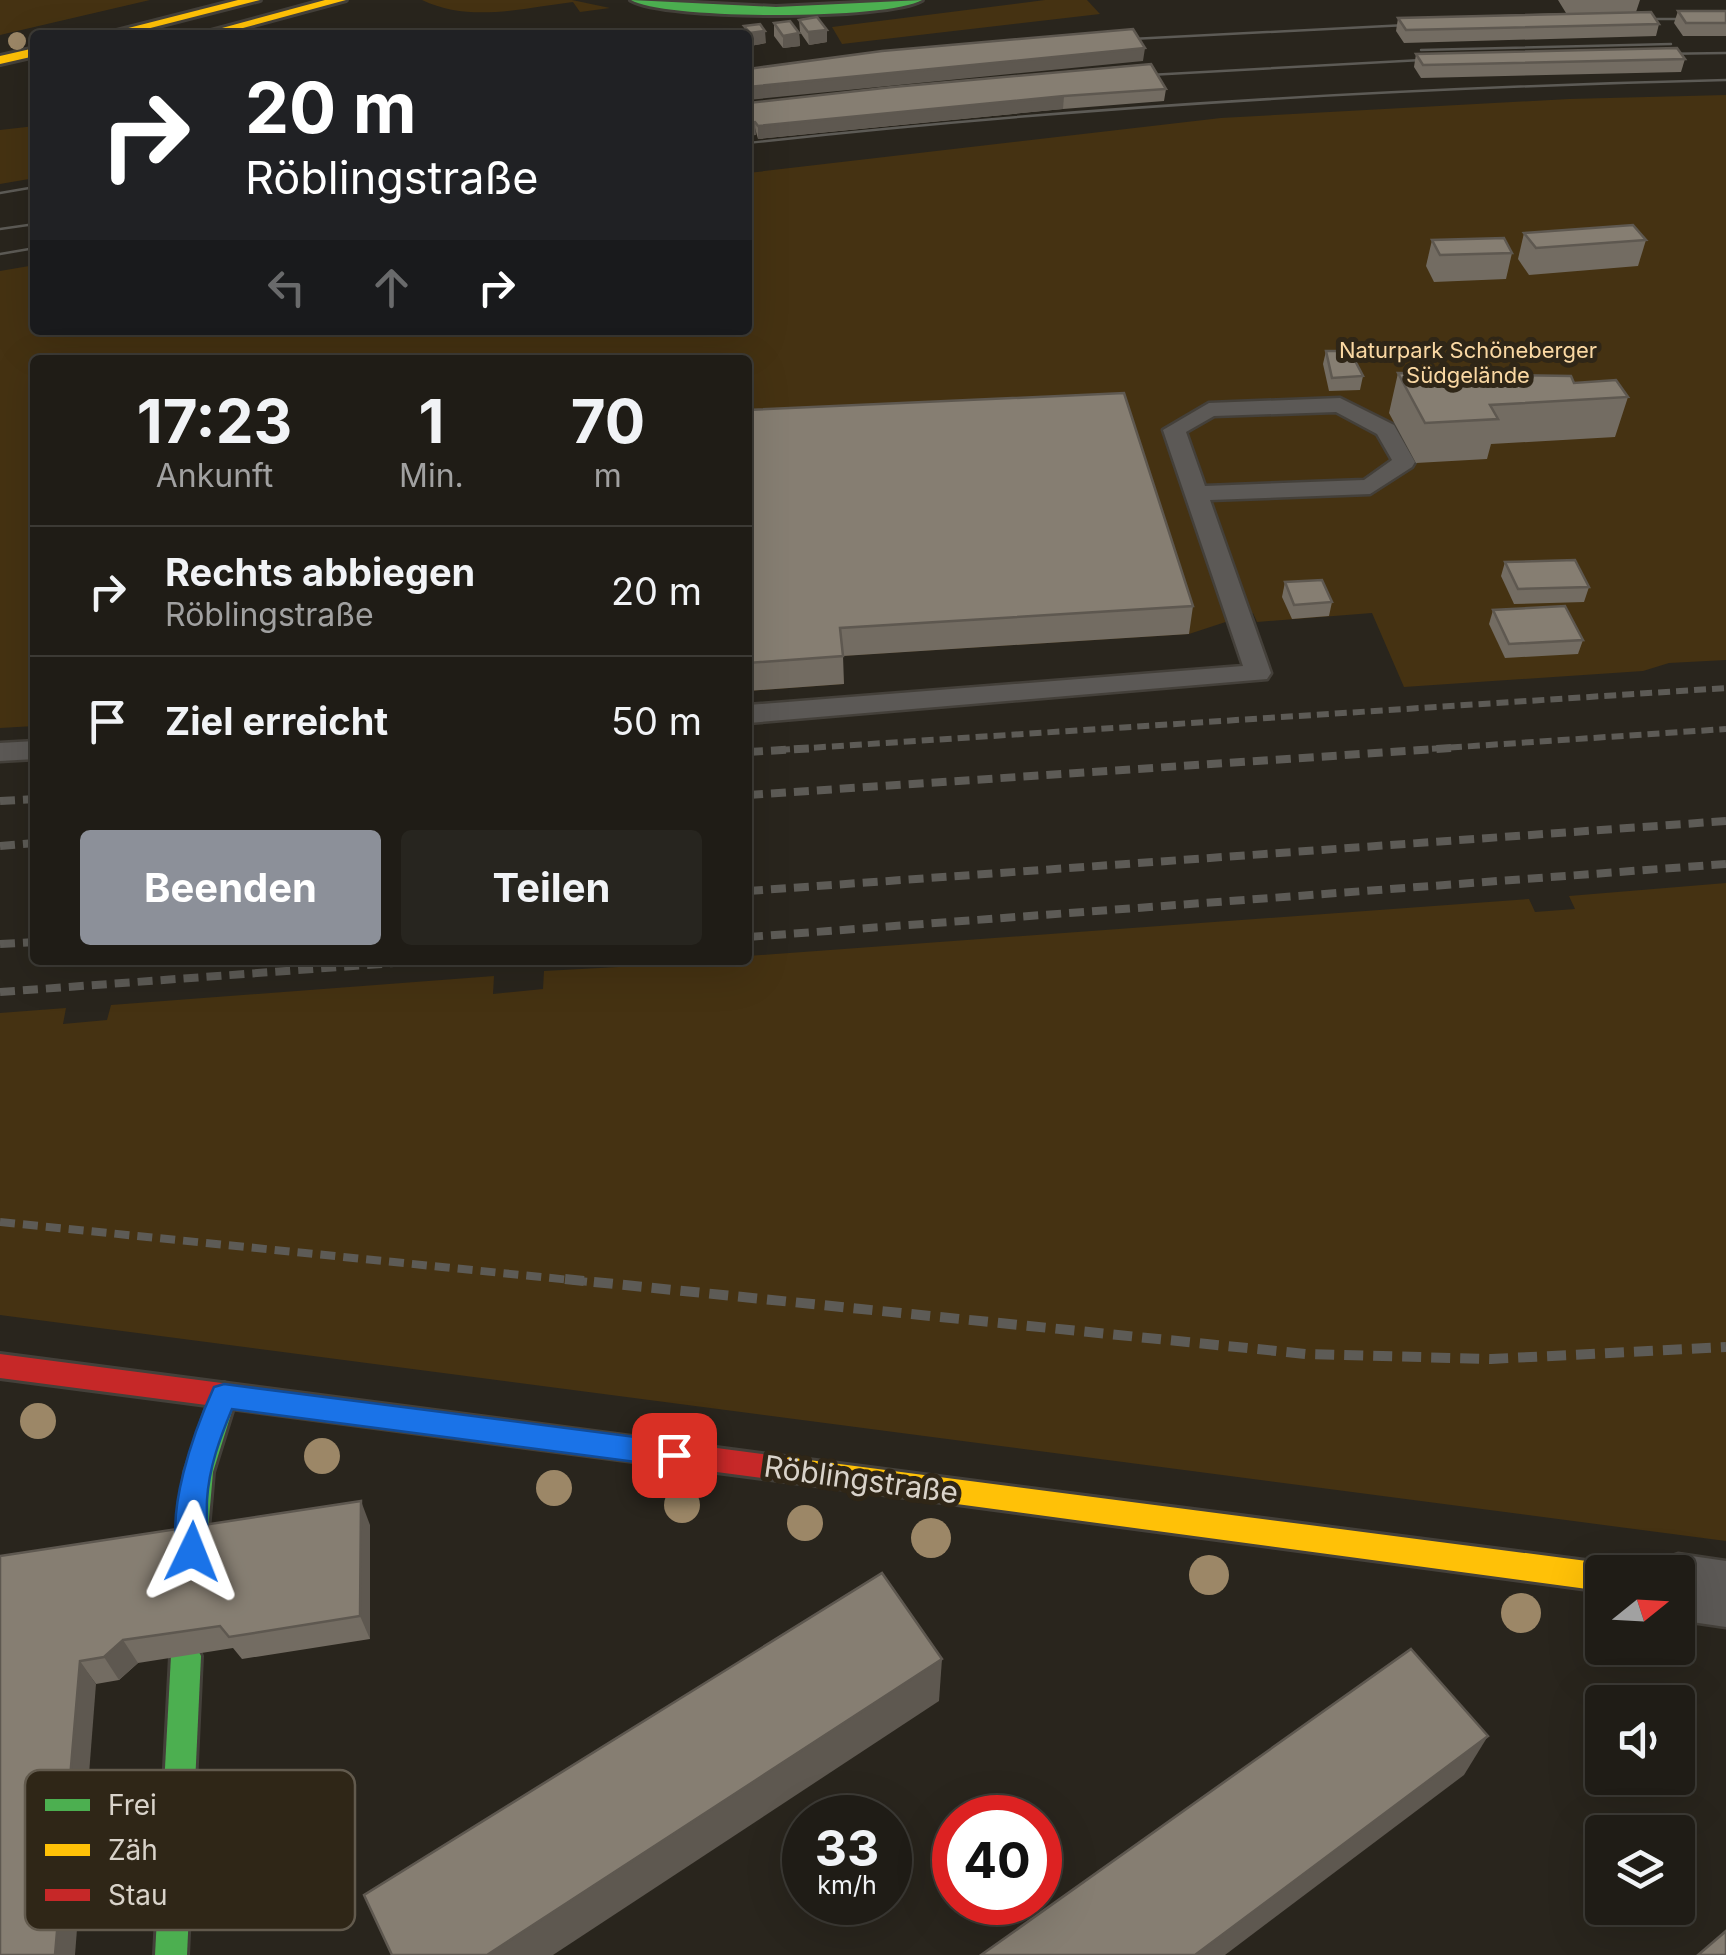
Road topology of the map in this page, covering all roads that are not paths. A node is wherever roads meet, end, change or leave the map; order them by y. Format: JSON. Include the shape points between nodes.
{"nodes":[{"id":1,"x":254,"y":0,"type":"edge"},
{"id":2,"x":340,"y":0,"type":"edge"},
{"id":3,"x":637,"y":0,"type":"edge"},
{"id":4,"x":916,"y":0,"type":"edge"},
{"id":5,"x":128,"y":30,"type":"edge"},
{"id":6,"x":219,"y":30,"type":"edge"},
{"id":7,"x":30,"y":53,"type":"edge"},
{"id":8,"x":0,"y":60,"type":"edge"},
{"id":9,"x":30,"y":73,"type":"edge"},
{"id":10,"x":0,"y":79,"type":"edge"},
{"id":11,"x":1394,"y":404,"type":"dead end"},
{"id":12,"x":1340,"y":406,"type":"junction"},
{"id":13,"x":1196,"y":493,"type":"junction"},
{"id":14,"x":752,"y":714,"type":"edge"},
{"id":15,"x":30,"y":750,"type":"edge"},
{"id":16,"x":0,"y":752,"type":"edge"},
{"id":17,"x":0,"y":1366,"type":"edge"},
{"id":18,"x":224,"y":1396,"type":"junction"},
{"id":19,"x":192,"y":1552,"type":"edge"},
{"id":20,"x":1585,"y":1576,"type":"edge"},
{"id":21,"x":1695,"y":1589,"type":"edge"},
{"id":22,"x":1726,"y":1594,"type":"edge"},
{"id":23,"x":186,"y":1656,"type":"edge"},
{"id":24,"x":180,"y":1770,"type":"edge"},
{"id":25,"x":172,"y":1930,"type":"edge"},
{"id":26,"x":171,"y":1955,"type":"edge"}],
"edges":[{"from":1,"to":5,"type":"street"},
{"from":2,"to":6,"type":"street"},
{"from":3,"to":4,"type":"street","via":[[763,16]]},
{"from":7,"to":8,"type":"street"},
{"from":9,"to":10,"type":"street"},
{"from":11,"to":12,"type":"lane"},
{"from":12,"to":13,"type":"lane","via":[[1209,410],[1174,430]]},
{"from":12,"to":13,"type":"lane","via":[[1386,430],[1404,462],[1370,487]]},
{"from":13,"to":14,"type":"lane","via":[[1258,673]]},
{"from":15,"to":16,"type":"lane"},
{"from":17,"to":18,"type":"street","name":"Röblingstraße"},
{"from":18,"to":19,"type":"street","via":[[201,1450]]},
{"from":18,"to":20,"type":"street","name":"Röblingstraße"},
{"from":21,"to":22,"type":"street"},
{"from":23,"to":24,"type":"street"},
{"from":25,"to":26,"type":"street"}]}
